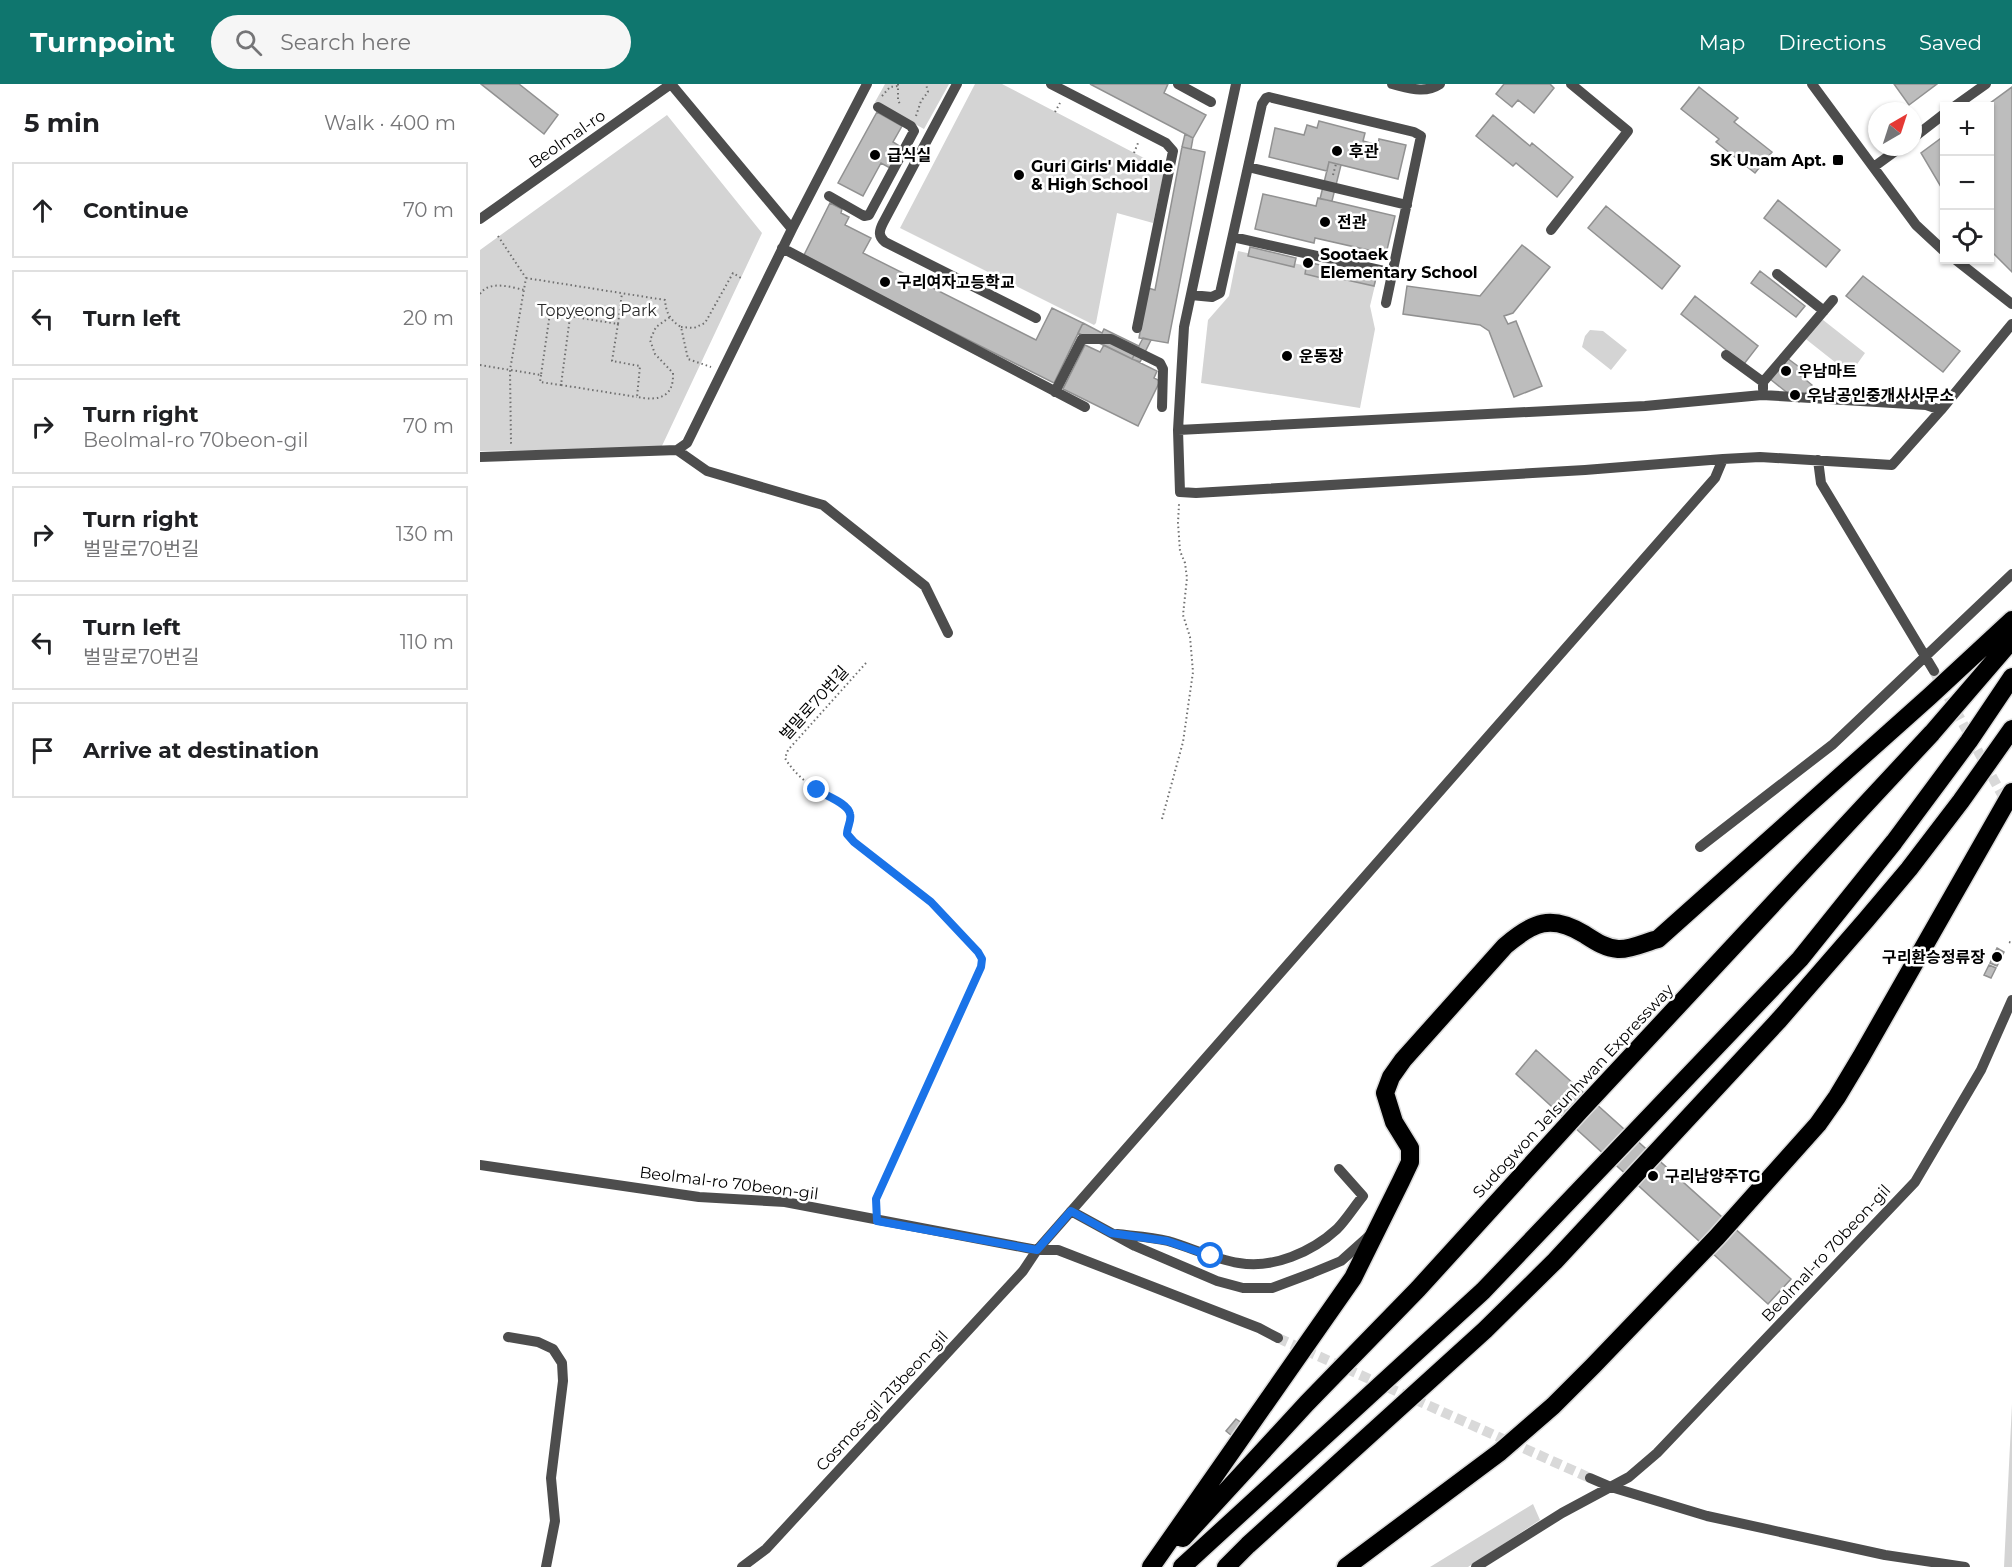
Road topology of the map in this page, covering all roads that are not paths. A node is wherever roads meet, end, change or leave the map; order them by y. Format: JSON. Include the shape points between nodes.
{"nodes":[{"id":1,"x":671,"y":84,"type":"edge"},
{"id":2,"x":867,"y":84,"type":"edge"},
{"id":3,"x":957,"y":84,"type":"edge"},
{"id":4,"x":1051,"y":84,"type":"edge"},
{"id":5,"x":1178,"y":84,"type":"edge"},
{"id":6,"x":1236,"y":84,"type":"edge"},
{"id":7,"x":1392,"y":84,"type":"edge"},
{"id":8,"x":1440,"y":84,"type":"edge"},
{"id":9,"x":1570,"y":84,"type":"edge"},
{"id":10,"x":1812,"y":84,"type":"edge"},
{"id":11,"x":1986,"y":84,"type":"edge"},
{"id":12,"x":1211,"y":102,"type":"dead end"},
{"id":13,"x":1961,"y":102,"type":"edge"},
{"id":14,"x":881,"y":104,"type":"road end"},
{"id":15,"x":1940,"y":117,"type":"edge"},
{"id":16,"x":1922,"y":131,"type":"edge"},
{"id":17,"x":1889,"y":156,"type":"edge"},
{"id":18,"x":900,"y":157,"type":"junction"},
{"id":19,"x":914,"y":164,"type":"junction"},
{"id":20,"x":1875,"y":166,"type":"junction"},
{"id":21,"x":1248,"y":167,"type":"junction"},
{"id":22,"x":829,"y":196,"type":"dead end"},
{"id":23,"x":1407,"y":205,"type":"junction"},
{"id":24,"x":480,"y":219,"type":"edge"},
{"id":25,"x":792,"y":229,"type":"junction"},
{"id":26,"x":1551,"y":230,"type":"dead end"},
{"id":27,"x":1233,"y":237,"type":"junction"},
{"id":28,"x":1940,"y":247,"type":"edge"},
{"id":29,"x":782,"y":248,"type":"junction"},
{"id":30,"x":1961,"y":264,"type":"edge"},
{"id":31,"x":1393,"y":273,"type":"junction"},
{"id":32,"x":1777,"y":274,"type":"dead end"},
{"id":33,"x":1191,"y":295,"type":"junction"},
{"id":34,"x":1833,"y":300,"type":"dead end"},
{"id":35,"x":1386,"y":303,"type":"dead end"},
{"id":36,"x":2012,"y":304,"type":"edge"},
{"id":37,"x":1824,"y":311,"type":"junction"},
{"id":38,"x":1036,"y":318,"type":"dead end"},
{"id":39,"x":2012,"y":324,"type":"edge"},
{"id":40,"x":1137,"y":328,"type":"dead end"},
{"id":41,"x":1726,"y":355,"type":"dead end"},
{"id":42,"x":1763,"y":382,"type":"junction"},
{"id":43,"x":1055,"y":392,"type":"junction"},
{"id":44,"x":1762,"y":395,"type":"junction"},
{"id":45,"x":1085,"y":407,"type":"dead end"},
{"id":46,"x":1162,"y":407,"type":"dead end"},
{"id":47,"x":1941,"y":410,"type":"junction"},
{"id":48,"x":1178,"y":430,"type":"junction"},
{"id":49,"x":677,"y":450,"type":"junction"},
{"id":50,"x":480,"y":457,"type":"edge"},
{"id":51,"x":1723,"y":459,"type":"junction"},
{"id":52,"x":1818,"y":460,"type":"junction"},
{"id":53,"x":2012,"y":574,"type":"edge"},
{"id":54,"x":2012,"y":620,"type":"edge"},
{"id":55,"x":948,"y":633,"type":"dead end"},
{"id":56,"x":2012,"y":640,"type":"edge"},
{"id":57,"x":1926,"y":657,"type":"junction"},
{"id":58,"x":1934,"y":671,"type":"tunnel mouth"},
{"id":59,"x":2012,"y":677,"type":"edge"},
{"id":60,"x":2012,"y":729,"type":"edge"},
{"id":61,"x":2012,"y":792,"type":"edge"},
{"id":62,"x":1700,"y":847,"type":"dead end"},
{"id":63,"x":2012,"y":1000,"type":"edge"},
{"id":64,"x":480,"y":1165,"type":"edge"},
{"id":65,"x":1340,"y":1169,"type":"dead end"},
{"id":66,"x":1071,"y":1211,"type":"junction"},
{"id":67,"x":1376,"y":1230,"type":"junction"},
{"id":68,"x":1111,"y":1233,"type":"junction"},
{"id":69,"x":1037,"y":1250,"type":"junction"},
{"id":70,"x":508,"y":1337,"type":"dead end"},
{"id":71,"x":1278,"y":1338,"type":"tunnel mouth"},
{"id":72,"x":1590,"y":1478,"type":"tunnel mouth"},
{"id":73,"x":1611,"y":1487,"type":"junction"},
{"id":74,"x":546,"y":1567,"type":"edge"},
{"id":75,"x":742,"y":1567,"type":"edge"},
{"id":76,"x":1151,"y":1567,"type":"edge"},
{"id":77,"x":1162,"y":1567,"type":"edge"},
{"id":78,"x":1182,"y":1567,"type":"edge"},
{"id":79,"x":1226,"y":1567,"type":"edge"},
{"id":80,"x":1346,"y":1567,"type":"edge"},
{"id":81,"x":1476,"y":1567,"type":"edge"},
{"id":82,"x":1965,"y":1567,"type":"edge"}],
"edges":[{"from":1,"to":24,"type":"street","name":"Beolmal-ro"},
{"from":1,"to":25,"type":"street"},
{"from":2,"to":25,"type":"street"},
{"from":3,"to":19,"type":"street"},
{"from":4,"to":40,"type":"street","via":[[1166,143],[1173,151]]},
{"from":5,"to":12,"type":"street"},
{"from":6,"to":33,"type":"street"},
{"from":7,"to":8,"type":"street","via":[[1425,90]]},
{"from":9,"to":26,"type":"street","via":[[1628,131]]},
{"from":10,"to":20,"type":"street"},
{"from":11,"to":13,"type":"street"},
{"from":14,"to":18,"type":"street","via":[[914,129]]},
{"from":15,"to":16,"type":"street"},
{"from":17,"to":20,"type":"street"},
{"from":18,"to":19,"type":"street"},
{"from":18,"to":22,"type":"street","via":[[867,216]]},
{"from":19,"to":38,"type":"street","via":[[880,228],[883,240]]},
{"from":20,"to":28,"type":"street","via":[[1917,225]]},
{"from":21,"to":23,"type":"street"},
{"from":21,"to":23,"type":"street","via":[[1262,104],[1269,97],[1419,134],[1422,139]]},
{"from":21,"to":27,"type":"street"},
{"from":23,"to":31,"type":"street"},
{"from":25,"to":29,"type":"street"},
{"from":27,"to":31,"type":"street"},
{"from":27,"to":33,"type":"street","via":[[1220,293],[1212,297]]},
{"from":29,"to":43,"type":"street"},
{"from":29,"to":49,"type":"street","via":[[687,442]]},
{"from":30,"to":36,"type":"street"},
{"from":31,"to":35,"type":"street"},
{"from":32,"to":37,"type":"street"},
{"from":33,"to":48,"type":"street","via":[[1184,327]]},
{"from":34,"to":37,"type":"street"},
{"from":37,"to":42,"type":"street"},
{"from":39,"to":47,"type":"street"},
{"from":41,"to":42,"type":"street"},
{"from":42,"to":44,"type":"street"},
{"from":43,"to":45,"type":"street"},
{"from":43,"to":46,"type":"street","via":[[1082,339],[1106,338],[1160,363]]},
{"from":44,"to":47,"type":"street","via":[[1926,405]]},
{"from":44,"to":48,"type":"street","via":[[1645,406]]},
{"from":47,"to":52,"type":"street","via":[[1892,465]]},
{"from":48,"to":51,"type":"street","via":[[1180,492],[1196,493]]},
{"from":49,"to":50,"type":"street"},
{"from":49,"to":55,"type":"street","via":[[707,471],[823,506],[925,586]]},
{"from":51,"to":52,"type":"street"},
{"from":51,"to":66,"type":"street","name":"Cosmos-gil 213beon-gil","via":[[1715,478]]},
{"from":52,"to":57,"type":"street","via":[[1821,483]]},
{"from":53,"to":57,"type":"street"},
{"from":54,"to":67,"type":"highway","via":[[1658,939],[1619,949],[1601,945],[1570,926],[1541,922],[1506,946],[1391,1077],[1385,1092],[1394,1122],[1410,1148],[1410,1162]]},
{"from":56,"to":77,"type":"highway","name":"Sudogwon Je1sunhwan Expressway","via":[[1932,733],[1194,1526]]},
{"from":57,"to":58,"type":"street"},
{"from":57,"to":62,"type":"street","via":[[1832,745]]},
{"from":59,"to":78,"type":"highway","via":[[1894,842],[1800,959],[1483,1291]]},
{"from":60,"to":79,"type":"highway","via":[[1961,801],[1866,920],[1563,1253],[1485,1330]]},
{"from":61,"to":80,"type":"highway","via":[[1861,1057],[1818,1124],[1717,1237],[1553,1406],[1500,1452]]},
{"from":63,"to":73,"type":"street","name":"Beolmal-ro 70beon-gil","via":[[1981,1070],[1915,1182],[1657,1453],[1629,1478]]},
{"from":64,"to":69,"type":"street","name":"Beolmal-ro 70beon-gil","via":[[699,1197],[784,1202]]},
{"from":65,"to":68,"type":"street","via":[[1363,1196],[1337,1229],[1293,1257],[1241,1264],[1167,1241]]},
{"from":66,"to":68,"type":"street"},
{"from":66,"to":69,"type":"street","name":"Cosmos-gil 213beon-gil"},
{"from":67,"to":68,"type":"street","via":[[1341,1261],[1272,1288],[1243,1288],[1217,1281]]},
{"from":67,"to":76,"type":"highway","via":[[1353,1278]]},
{"from":69,"to":71,"type":"street","name":"Beolmal-ro 70beon-gil","via":[[1058,1250]]},
{"from":69,"to":75,"type":"street","name":"Cosmos-gil 213beon-gil","via":[[1023,1271],[766,1549]]},
{"from":70,"to":74,"type":"street","via":[[553,1349],[562,1363],[551,1478],[555,1521]]},
{"from":72,"to":73,"type":"street"},
{"from":73,"to":81,"type":"street","name":"Beolmal-ro 70beon-gil"},
{"from":73,"to":82,"type":"street","via":[[1707,1516],[1885,1555]]}]}
